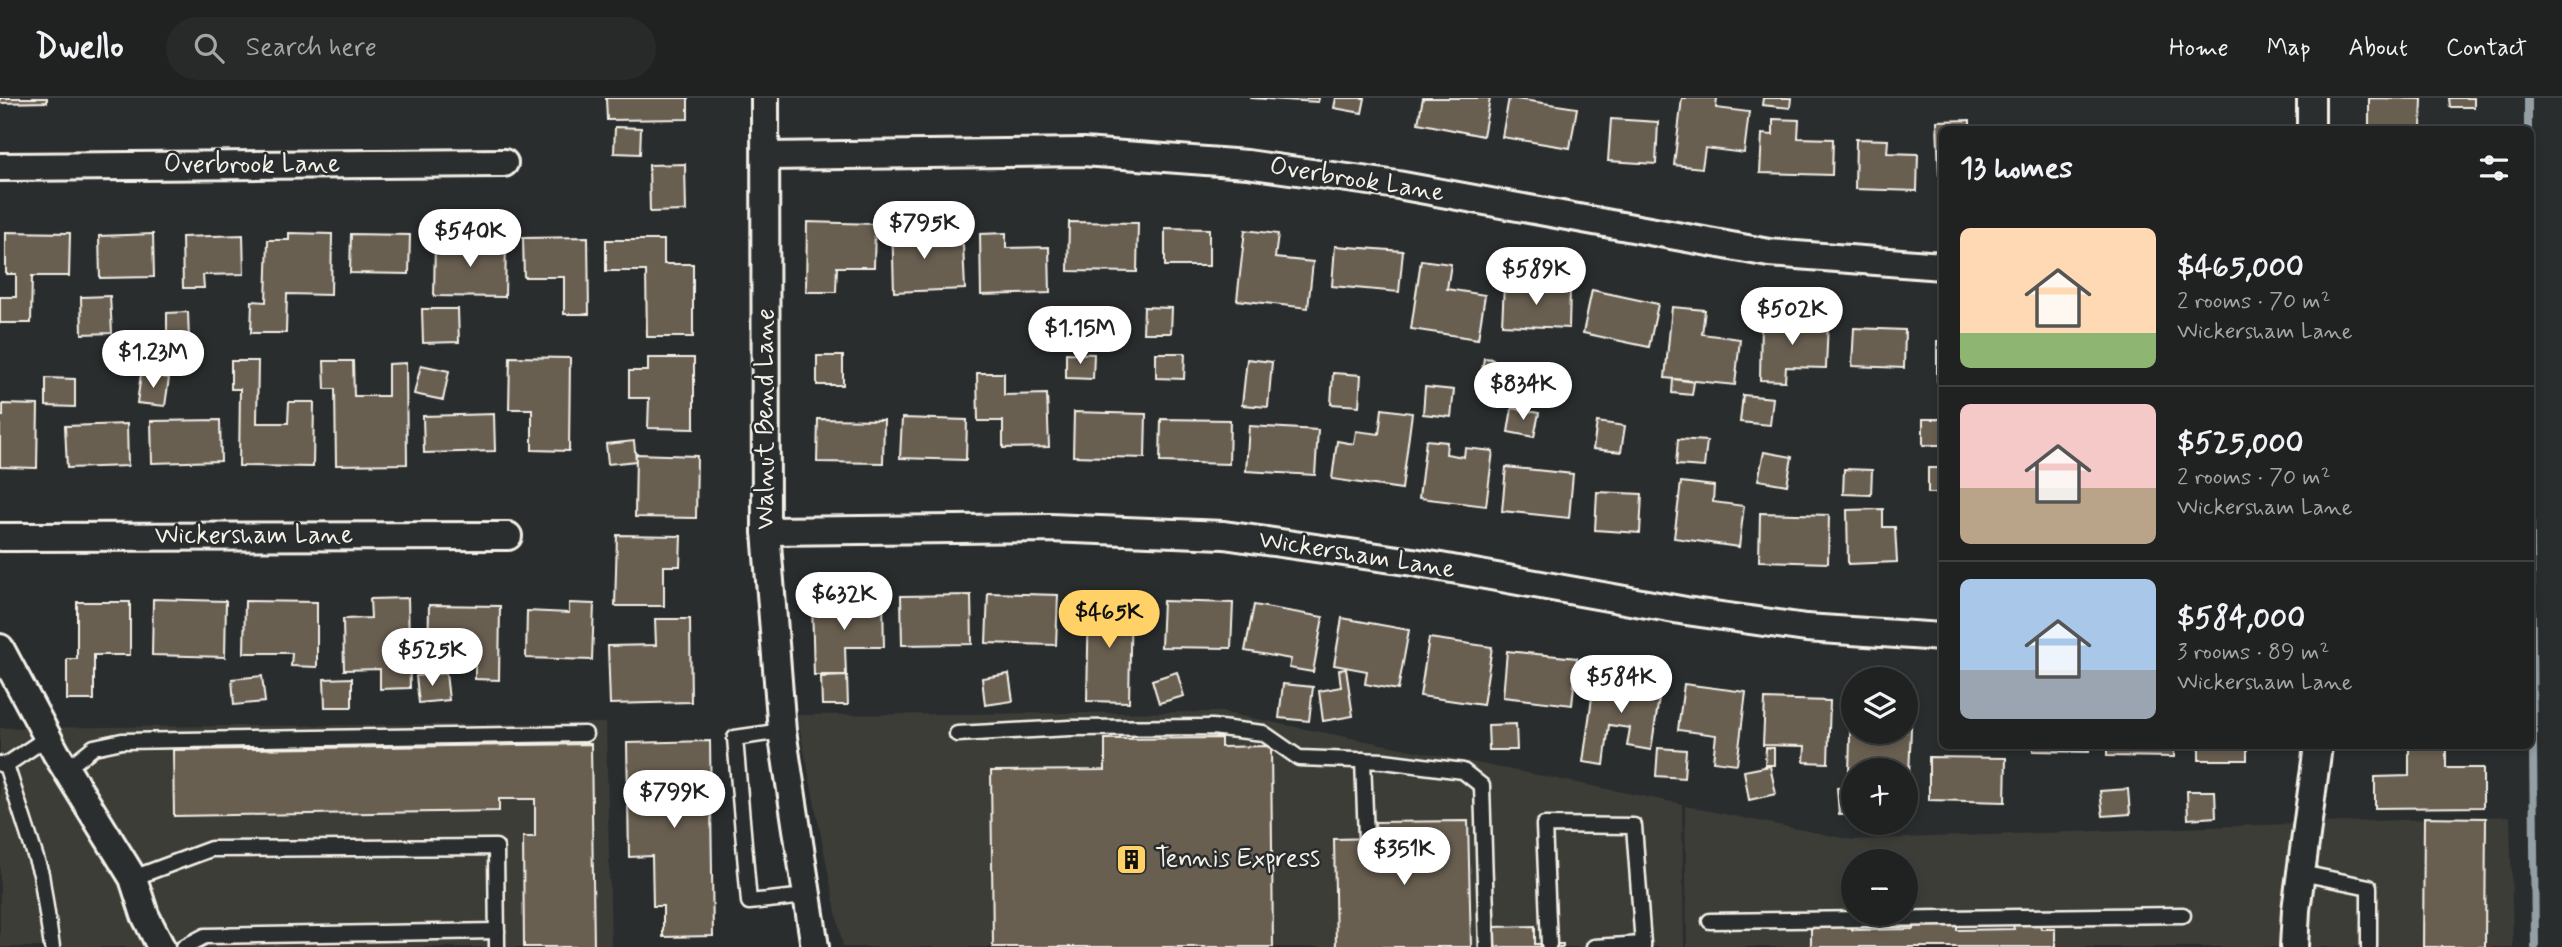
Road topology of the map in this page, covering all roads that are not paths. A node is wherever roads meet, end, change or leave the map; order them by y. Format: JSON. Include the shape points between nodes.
{"nodes":[{"id":1,"x":765,"y":98,"type":"edge"},
{"id":2,"x":2311,"y":98,"type":"edge"},
{"id":3,"x":2311,"y":126,"type":"edge"},
{"id":4,"x":766,"y":156,"type":"junction"},
{"id":5,"x":505,"y":163,"type":"dead end"},
{"id":6,"x":0,"y":167,"type":"edge"},
{"id":7,"x":1939,"y":266,"type":"edge"},
{"id":8,"x":766,"y":531,"type":"junction"},
{"id":9,"x":508,"y":536,"type":"dead end"},
{"id":10,"x":0,"y":537,"type":"edge"},
{"id":11,"x":1939,"y":637,"type":"edge"},
{"id":12,"x":0,"y":648,"type":"edge"},
{"id":13,"x":782,"y":731,"type":"junction"},
{"id":14,"x":957,"y":733,"type":"dead end"},
{"id":15,"x":585,"y":734,"type":"dead end"},
{"id":16,"x":48,"y":737,"type":"junction"},
{"id":17,"x":2318,"y":749,"type":"edge"},
{"id":18,"x":1363,"y":760,"type":"junction"},
{"id":19,"x":3,"y":765,"type":"edge"},
{"id":20,"x":66,"y":769,"type":"junction"},
{"id":21,"x":1366,"y":838,"type":"dead end"},
{"id":22,"x":2301,"y":873,"type":"junction"},
{"id":23,"x":133,"y":878,"type":"junction"},
{"id":24,"x":807,"y":896,"type":"junction"},
{"id":25,"x":145,"y":915,"type":"junction"},
{"id":26,"x":2183,"y":915,"type":"dead end"},
{"id":27,"x":1710,"y":921,"type":"dead end"},
{"id":28,"x":497,"y":931,"type":"junction"},
{"id":29,"x":1549,"y":944,"type":"dead end"},
{"id":30,"x":1643,"y":946,"type":"edge"},
{"id":31,"x":52,"y":947,"type":"edge"},
{"id":32,"x":142,"y":947,"type":"edge"},
{"id":33,"x":161,"y":947,"type":"edge"},
{"id":34,"x":184,"y":947,"type":"edge"},
{"id":35,"x":497,"y":947,"type":"edge"},
{"id":36,"x":815,"y":947,"type":"edge"},
{"id":37,"x":1487,"y":947,"type":"edge"},
{"id":38,"x":1594,"y":947,"type":"edge"},
{"id":39,"x":2294,"y":947,"type":"edge"},
{"id":40,"x":2369,"y":947,"type":"edge"}],
"edges":[{"from":1,"to":4,"type":"street","name":"Walnut Bend Lane"},
{"from":2,"to":3,"type":"street"},
{"from":4,"to":7,"type":"street","name":"Overbrook Lane","via":[[1083,152],[1247,164],[1398,185],[1769,253]]},
{"from":4,"to":8,"type":"street","name":"Walnut Bend Lane"},
{"from":5,"to":6,"type":"street","name":"Overbrook Lane"},
{"from":8,"to":11,"type":"street","name":"Wickersham Lane","via":[[1050,528],[1224,535],[1805,628]]},
{"from":8,"to":13,"type":"street","name":"Walnut Bend Lane"},
{"from":9,"to":10,"type":"street","name":"Wickersham Lane"},
{"from":12,"to":16,"type":"street"},
{"from":13,"to":24,"type":"street","name":"Walnut Bend Lane"},
{"from":13,"to":24,"type":"lane","via":[[735,737],[749,902]]},
{"from":14,"to":18,"type":"lane","via":[[1212,727],[1263,733],[1299,758]]},
{"from":15,"to":20,"type":"lane","via":[[122,741],[94,747]]},
{"from":16,"to":19,"type":"lane"},
{"from":16,"to":20,"type":"street"},
{"from":17,"to":22,"type":"street"},
{"from":18,"to":21,"type":"lane"},
{"from":18,"to":37,"type":"lane","via":[[1463,771],[1482,786]]},
{"from":19,"to":31,"type":"lane","via":[[41,874]]},
{"from":20,"to":23,"type":"street"},
{"from":22,"to":39,"type":"street"},
{"from":22,"to":40,"type":"lane","via":[[2369,887]]},
{"from":23,"to":25,"type":"street"},
{"from":23,"to":28,"type":"lane","via":[[211,849],[496,847]]},
{"from":24,"to":36,"type":"street","name":"Walnut Bend Lane"},
{"from":25,"to":32,"type":"street"},
{"from":25,"to":33,"type":"street"},
{"from":26,"to":27,"type":"lane"},
{"from":28,"to":34,"type":"lane","via":[[205,936]]},
{"from":28,"to":35,"type":"lane"},
{"from":29,"to":30,"type":"lane","via":[[1544,825],[1633,826]]},
{"from":30,"to":38,"type":"lane"}]}
